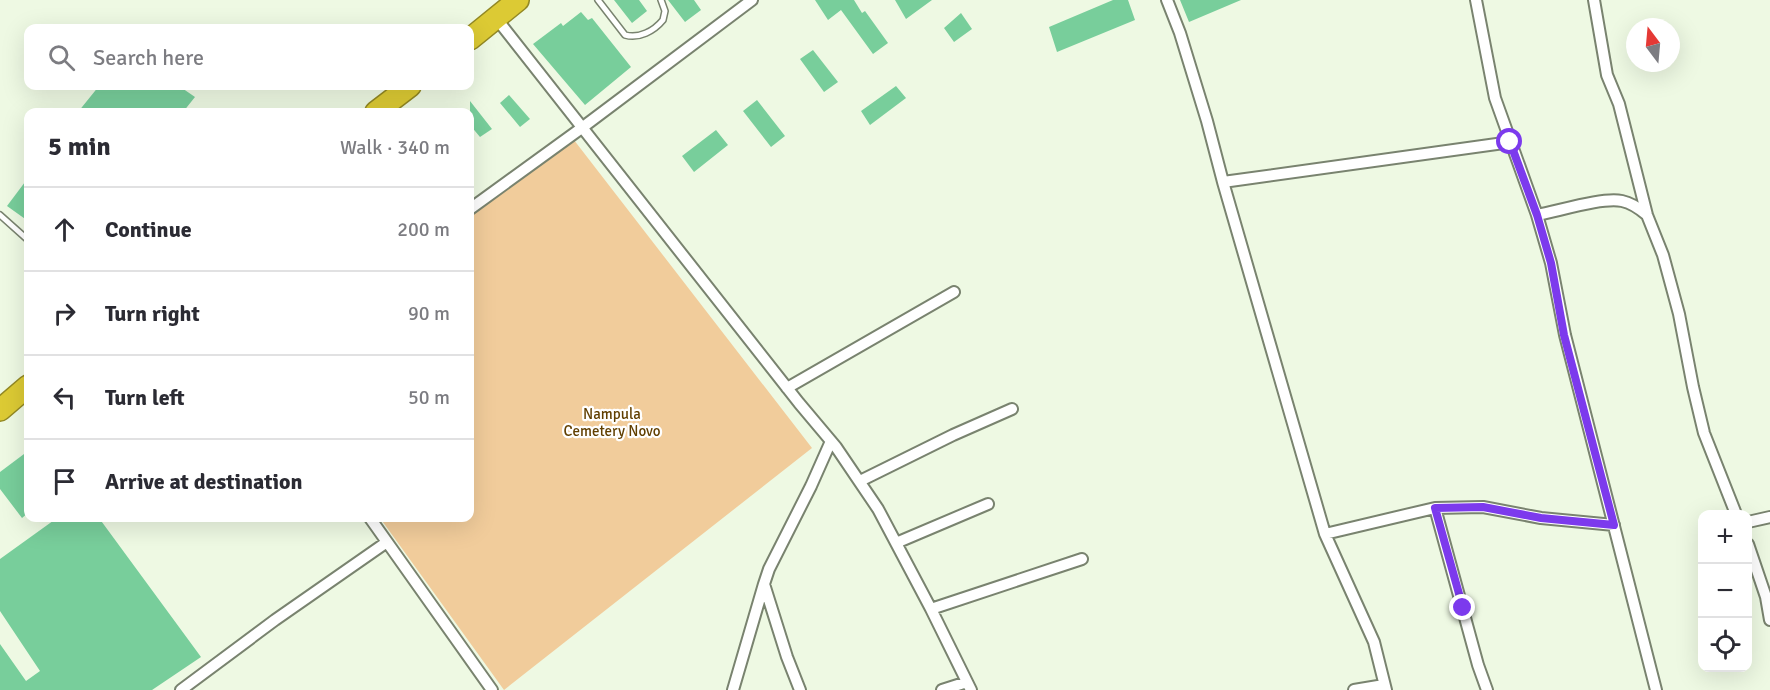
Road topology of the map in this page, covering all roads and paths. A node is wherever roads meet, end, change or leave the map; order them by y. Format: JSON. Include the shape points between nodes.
{"nodes":[{"id":1,"x":518,"y":0,"type":"edge"},
{"id":2,"x":598,"y":0,"type":"edge"},
{"id":3,"x":662,"y":0,"type":"edge"},
{"id":4,"x":752,"y":0,"type":"edge"},
{"id":5,"x":1167,"y":0,"type":"edge"},
{"id":6,"x":1476,"y":0,"type":"edge"},
{"id":7,"x":1594,"y":0,"type":"edge"},
{"id":8,"x":496,"y":18,"type":"junction"},
{"id":9,"x":474,"y":36,"type":"edge"},
{"id":10,"x":405,"y":90,"type":"edge"},
{"id":11,"x":381,"y":108,"type":"edge"},
{"id":12,"x":583,"y":127,"type":"junction"},
{"id":13,"x":1510,"y":142,"type":"junction"},
{"id":14,"x":1223,"y":182,"type":"junction"},
{"id":15,"x":474,"y":205,"type":"edge"},
{"id":16,"x":1537,"y":215,"type":"junction"},
{"id":17,"x":1647,"y":215,"type":"junction"},
{"id":18,"x":0,"y":216,"type":"edge"},
{"id":19,"x":24,"y":237,"type":"edge"},
{"id":20,"x":954,"y":292,"type":"dead end"},
{"id":21,"x":787,"y":388,"type":"junction"},
{"id":22,"x":24,"y":389,"type":"edge"},
{"id":23,"x":1012,"y":409,"type":"dead end"},
{"id":24,"x":0,"y":410,"type":"edge"},
{"id":25,"x":831,"y":441,"type":"junction"},
{"id":26,"x":860,"y":481,"type":"junction"},
{"id":27,"x":988,"y":504,"type":"dead end"},
{"id":28,"x":1435,"y":508,"type":"junction"},
{"id":29,"x":1734,"y":510,"type":"edge"},
{"id":30,"x":1770,"y":517,"type":"edge"},
{"id":31,"x":1752,"y":521,"type":"edge"},
{"id":32,"x":373,"y":522,"type":"edge"},
{"id":33,"x":1614,"y":525,"type":"junction"},
{"id":34,"x":1325,"y":534,"type":"junction"},
{"id":35,"x":387,"y":542,"type":"junction"},
{"id":36,"x":896,"y":543,"type":"junction"},
{"id":37,"x":1752,"y":556,"type":"edge"},
{"id":38,"x":1083,"y":559,"type":"dead end"},
{"id":39,"x":764,"y":584,"type":"junction"},
{"id":40,"x":932,"y":609,"type":"junction"},
{"id":41,"x":1770,"y":620,"type":"edge"},
{"id":42,"x":969,"y":686,"type":"edge"},
{"id":43,"x":1385,"y":687,"type":"edge"},
{"id":44,"x":181,"y":690,"type":"edge"},
{"id":45,"x":492,"y":690,"type":"edge"},
{"id":46,"x":733,"y":690,"type":"edge"},
{"id":47,"x":800,"y":690,"type":"edge"},
{"id":48,"x":942,"y":690,"type":"edge"},
{"id":49,"x":1354,"y":690,"type":"edge"},
{"id":50,"x":1487,"y":690,"type":"edge"},
{"id":51,"x":1656,"y":690,"type":"edge"}],
"edges":[{"from":1,"to":8,"type":"highway"},
{"from":2,"to":3,"type":"lane","via":[[625,35],[631,36],[643,34],[663,20]]},
{"from":4,"to":12,"type":"street"},
{"from":5,"to":14,"type":"street","via":[[1208,121]]},
{"from":6,"to":13,"type":"street","via":[[1492,84]]},
{"from":7,"to":17,"type":"street","via":[[1607,75],[1619,104]]},
{"from":8,"to":9,"type":"highway"},
{"from":8,"to":12,"type":"street"},
{"from":10,"to":11,"type":"highway"},
{"from":12,"to":15,"type":"street"},
{"from":12,"to":21,"type":"street"},
{"from":13,"to":14,"type":"street"},
{"from":13,"to":16,"type":"street"},
{"from":14,"to":34,"type":"street"},
{"from":16,"to":17,"type":"street","via":[[1610,200],[1623,201]]},
{"from":16,"to":33,"type":"street"},
{"from":17,"to":29,"type":"street","via":[[1679,314],[1704,433]]},
{"from":18,"to":19,"type":"lane"},
{"from":20,"to":21,"type":"street"},
{"from":21,"to":25,"type":"street"},
{"from":22,"to":24,"type":"highway"},
{"from":23,"to":26,"type":"street"},
{"from":25,"to":26,"type":"street"},
{"from":25,"to":39,"type":"street"},
{"from":26,"to":36,"type":"street"},
{"from":27,"to":36,"type":"street"},
{"from":28,"to":33,"type":"street","via":[[1483,507],[1541,518]]},
{"from":28,"to":34,"type":"street"},
{"from":28,"to":50,"type":"street"},
{"from":30,"to":31,"type":"street"},
{"from":32,"to":35,"type":"street"},
{"from":33,"to":51,"type":"street"},
{"from":34,"to":43,"type":"street","via":[[1374,642]]},
{"from":35,"to":44,"type":"street"},
{"from":35,"to":45,"type":"street"},
{"from":36,"to":40,"type":"street"},
{"from":37,"to":41,"type":"street"},
{"from":38,"to":40,"type":"street"},
{"from":39,"to":46,"type":"street"},
{"from":39,"to":47,"type":"street"},
{"from":40,"to":42,"type":"street"},
{"from":42,"to":48,"type":"street"},
{"from":43,"to":49,"type":"street"}]}
